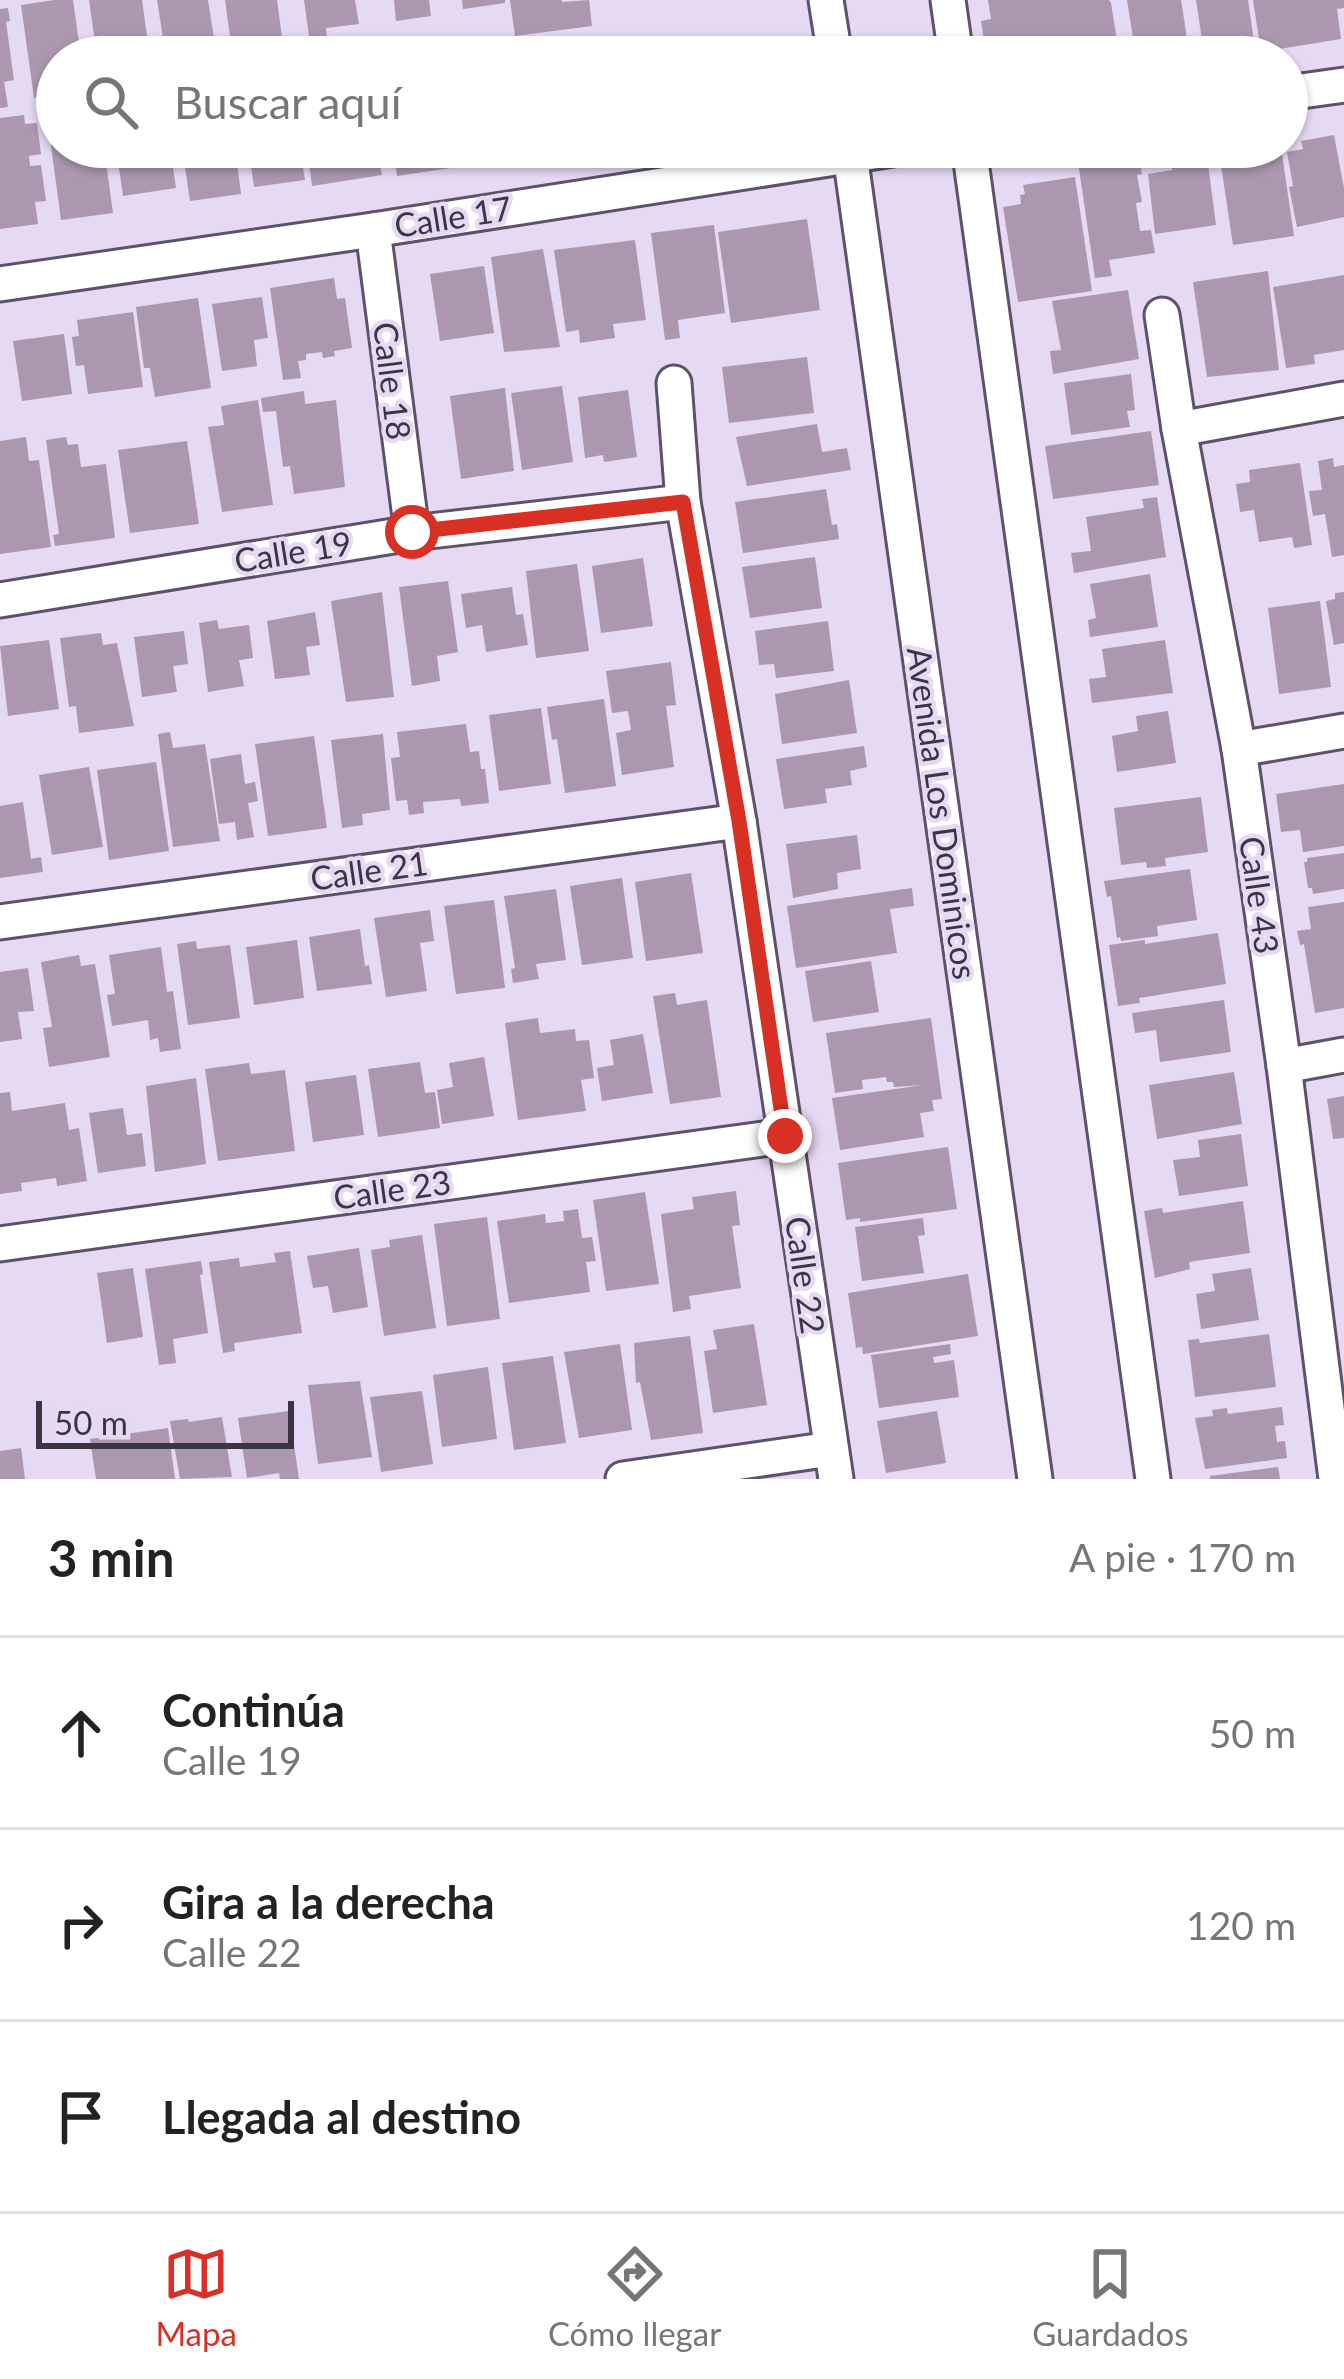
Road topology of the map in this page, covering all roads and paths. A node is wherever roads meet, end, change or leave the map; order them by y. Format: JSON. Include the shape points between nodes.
{"nodes":[{"id":1,"x":826,"y":0,"type":"edge"},
{"id":2,"x":948,"y":0,"type":"edge"},
{"id":3,"x":832,"y":36,"type":"edge"},
{"id":4,"x":953,"y":36,"type":"edge"},
{"id":5,"x":1344,"y":85,"type":"edge"},
{"id":6,"x":1308,"y":90,"type":"edge"},
{"id":7,"x":747,"y":168,"type":"edge"},
{"id":8,"x":852,"y":168,"type":"edge"},
{"id":9,"x":972,"y":168,"type":"edge"},
{"id":10,"x":373,"y":230,"type":"junction"},
{"id":11,"x":0,"y":284,"type":"edge"},
{"id":12,"x":1162,"y":315,"type":"dead end"},
{"id":13,"x":674,"y":382,"type":"dead end"},
{"id":14,"x":1344,"y":399,"type":"edge"},
{"id":15,"x":1179,"y":429,"type":"junction"},
{"id":16,"x":683,"y":502,"type":"junction"},
{"id":17,"x":412,"y":532,"type":"junction"},
{"id":18,"x":0,"y":600,"type":"edge"},
{"id":19,"x":1344,"y":731,"type":"edge"},
{"id":20,"x":1239,"y":748,"type":"junction"},
{"id":21,"x":739,"y":821,"type":"junction"},
{"id":22,"x":0,"y":922,"type":"edge"},
{"id":23,"x":1344,"y":1055,"type":"edge"},
{"id":24,"x":1284,"y":1066,"type":"junction"},
{"id":25,"x":785,"y":1136,"type":"junction"},
{"id":26,"x":0,"y":1244,"type":"edge"},
{"id":27,"x":1335,"y":1379,"type":"edge"},
{"id":28,"x":833,"y":1464,"type":"edge"},
{"id":29,"x":623,"y":1479,"type":"edge"},
{"id":30,"x":1035,"y":1479,"type":"edge"},
{"id":31,"x":1153,"y":1479,"type":"edge"},
{"id":32,"x":1336,"y":1479,"type":"edge"}],
"edges":[{"from":1,"to":3,"type":"street"},
{"from":2,"to":4,"type":"street"},
{"from":5,"to":6,"type":"street"},
{"from":7,"to":10,"type":"street","name":"Calle 17"},
{"from":8,"to":30,"type":"street","name":"Avenida Los Dominicos"},
{"from":9,"to":31,"type":"street"},
{"from":10,"to":11,"type":"street","name":"Calle 17"},
{"from":10,"to":17,"type":"street","name":"Calle 18"},
{"from":12,"to":15,"type":"street","name":"Calle 43"},
{"from":13,"to":16,"type":"street"},
{"from":14,"to":15,"type":"street"},
{"from":15,"to":20,"type":"street","name":"Calle 43"},
{"from":16,"to":17,"type":"street","name":"Calle 19"},
{"from":16,"to":21,"type":"street","name":"Calle 22"},
{"from":17,"to":18,"type":"street","name":"Calle 19"},
{"from":19,"to":20,"type":"street"},
{"from":20,"to":24,"type":"street","name":"Calle 43"},
{"from":21,"to":22,"type":"street","name":"Calle 21"},
{"from":21,"to":25,"type":"street","name":"Calle 22"},
{"from":23,"to":24,"type":"street"},
{"from":24,"to":27,"type":"street","name":"Calle 43"},
{"from":25,"to":26,"type":"street","name":"Calle 23"},
{"from":25,"to":28,"type":"street","name":"Calle 22"},
{"from":27,"to":32,"type":"street","name":"Calle 43"},
{"from":28,"to":29,"type":"street"}]}
